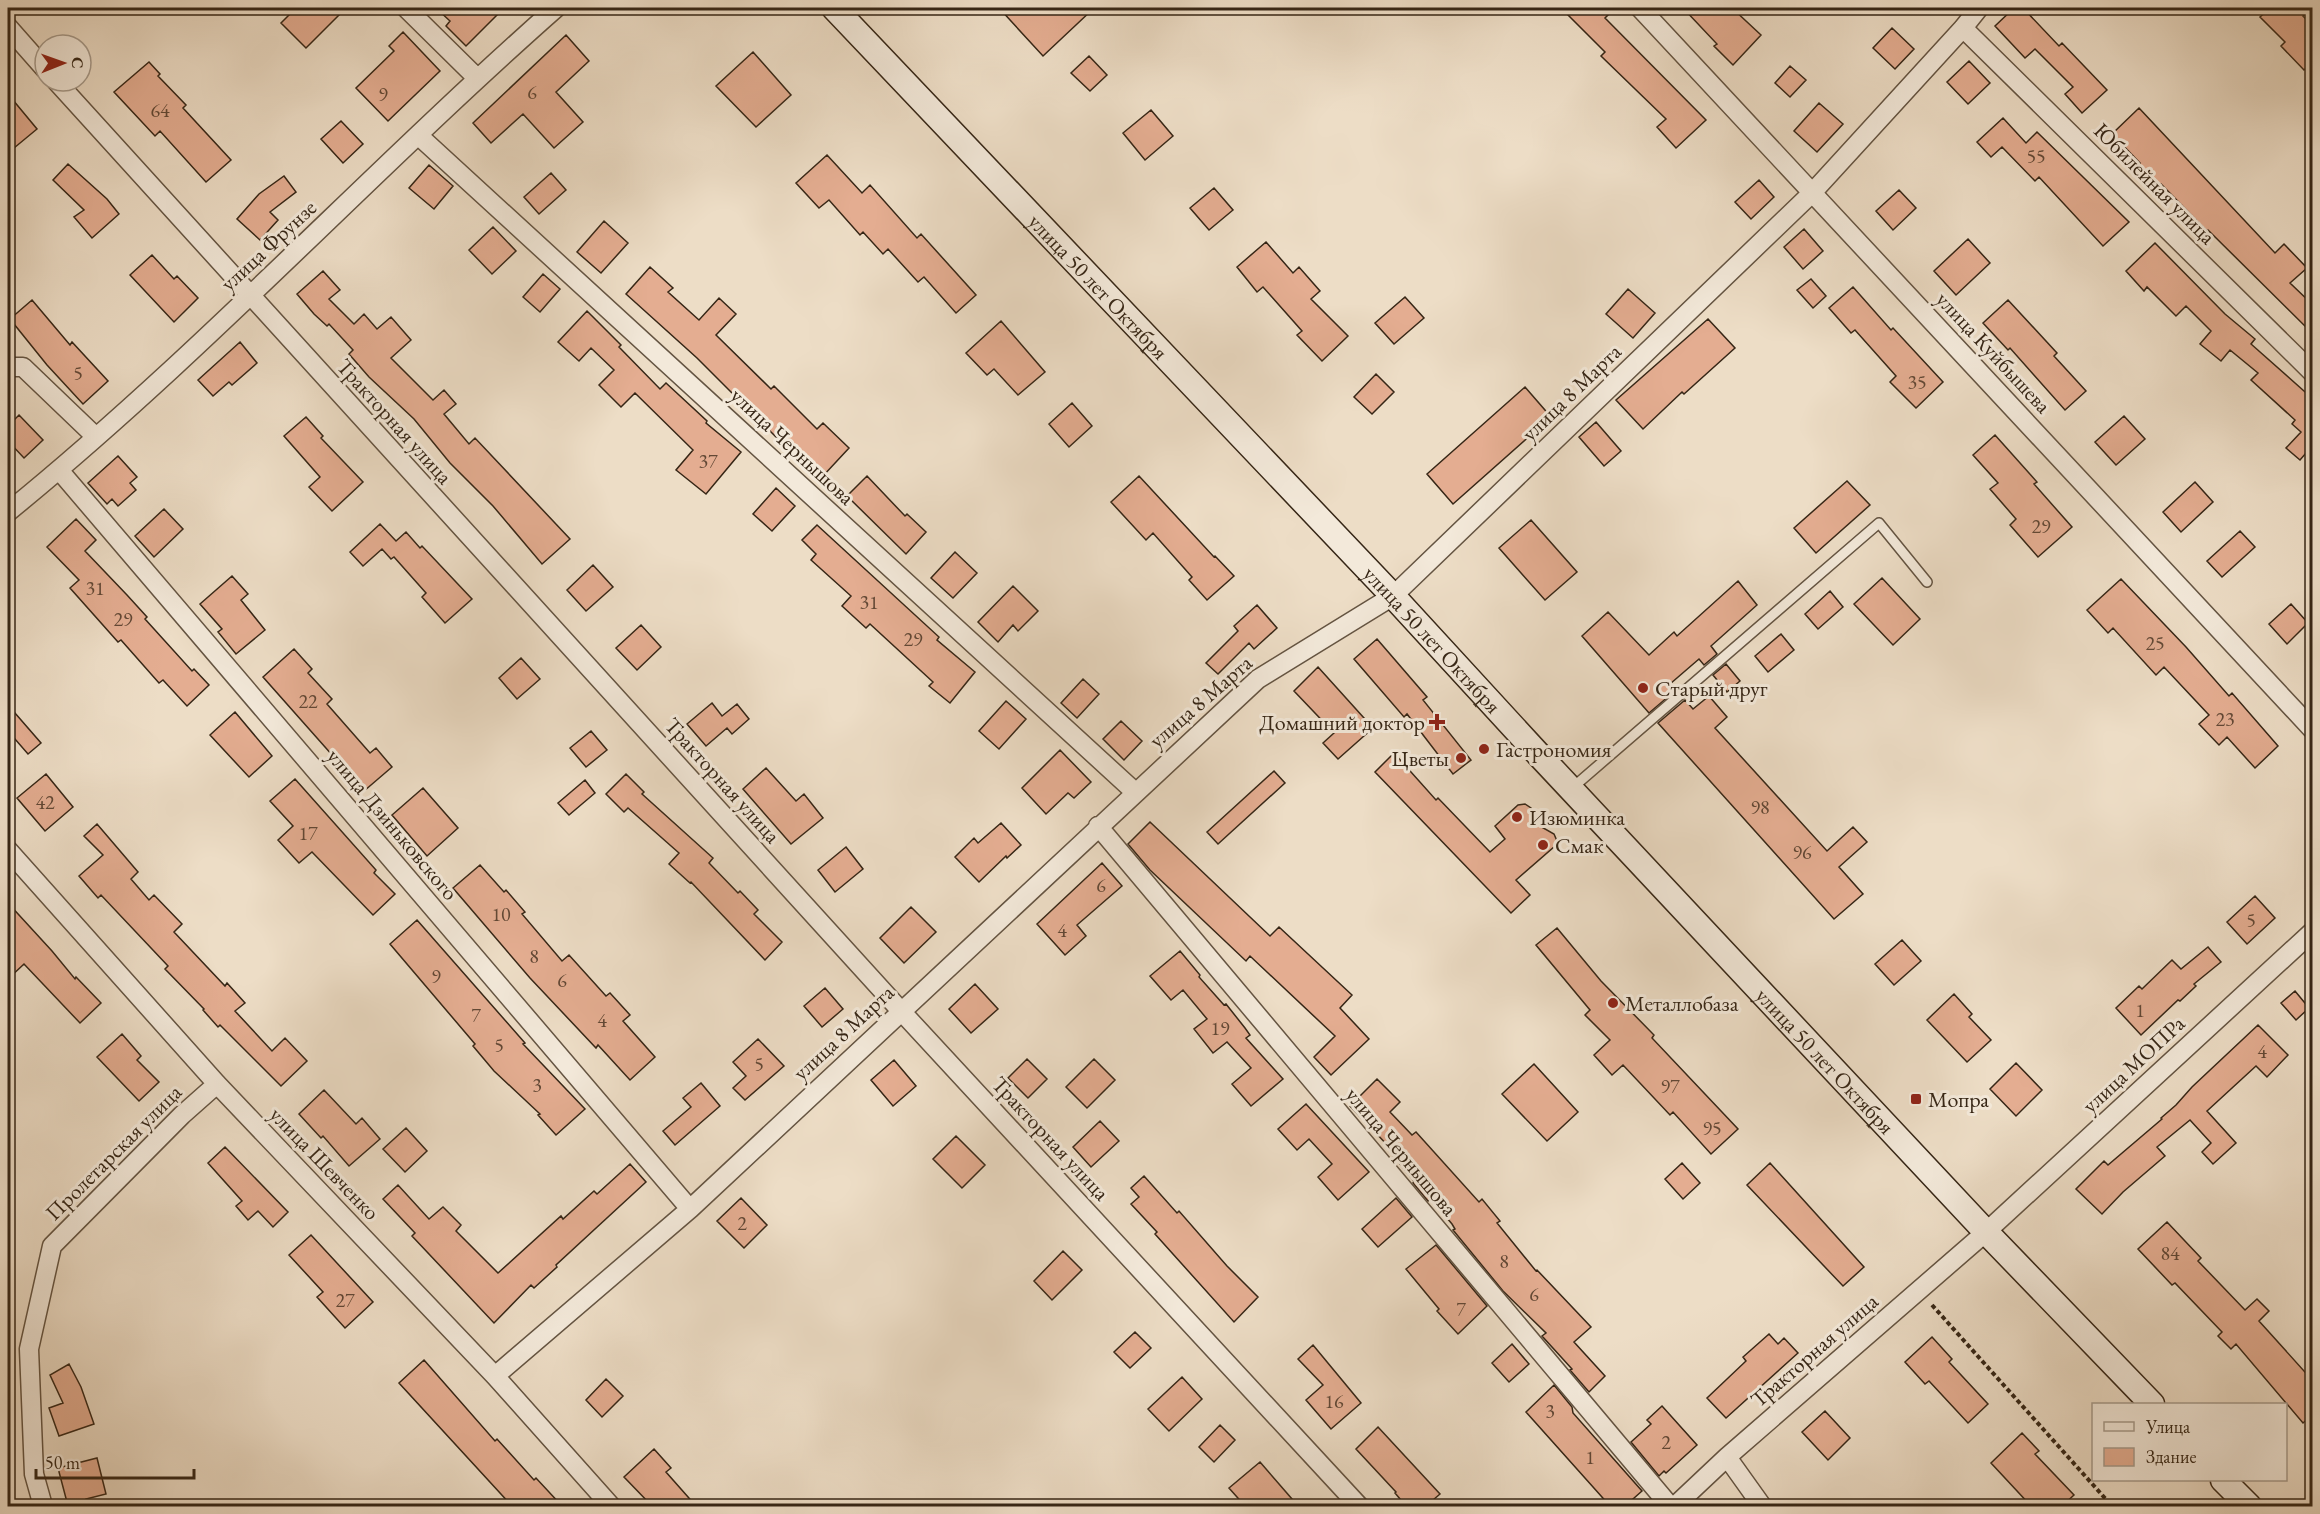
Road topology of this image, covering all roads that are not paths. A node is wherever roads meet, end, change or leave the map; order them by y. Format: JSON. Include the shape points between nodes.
{"nodes":[{"id":1,"x":406,"y":8,"type":"edge"},
{"id":2,"x":556,"y":8,"type":"edge"},
{"id":3,"x":834,"y":8,"type":"edge"},
{"id":4,"x":1640,"y":8,"type":"edge"},
{"id":5,"x":1979,"y":8,"type":"edge"},
{"id":6,"x":8,"y":27,"type":"edge"},
{"id":7,"x":1964,"y":28,"type":"junction"},
{"id":8,"x":33,"y":55,"type":"edge"},
{"id":9,"x":477,"y":78,"type":"junction"},
{"id":10,"x":67,"y":93,"type":"edge"},
{"id":11,"x":419,"y":136,"type":"junction"},
{"id":12,"x":1812,"y":193,"type":"junction"},
{"id":13,"x":250,"y":297,"type":"junction"},
{"id":14,"x":8,"y":367,"type":"edge"},
{"id":15,"x":2313,"y":372,"type":"edge"},
{"id":16,"x":95,"y":436,"type":"junction"},
{"id":17,"x":59,"y":470,"type":"junction"},
{"id":18,"x":8,"y":512,"type":"edge"},
{"id":19,"x":1927,"y":582,"type":"dead end"},
{"id":20,"x":1394,"y":596,"type":"junction"},
{"id":21,"x":2313,"y":729,"type":"edge"},
{"id":22,"x":1571,"y":789,"type":"junction"},
{"id":23,"x":1135,"y":792,"type":"junction"},
{"id":24,"x":1098,"y":826,"type":"junction"},
{"id":25,"x":8,"y":850,"type":"edge"},
{"id":26,"x":2313,"y":932,"type":"edge"},
{"id":27,"x":901,"y":1011,"type":"junction"},
{"id":28,"x":217,"y":1084,"type":"junction"},
{"id":29,"x":690,"y":1209,"type":"junction"},
{"id":30,"x":1986,"y":1232,"type":"junction"},
{"id":31,"x":495,"y":1376,"type":"junction"},
{"id":32,"x":2151,"y":1403,"type":"edge"},
{"id":33,"x":1726,"y":1457,"type":"junction"},
{"id":34,"x":2225,"y":1481,"type":"edge"},
{"id":35,"x":43,"y":1506,"type":"edge"},
{"id":36,"x":610,"y":1506,"type":"edge"},
{"id":37,"x":1359,"y":1506,"type":"edge"},
{"id":38,"x":1670,"y":1506,"type":"edge"},
{"id":39,"x":1676,"y":1506,"type":"edge"},
{"id":40,"x":1762,"y":1506,"type":"edge"},
{"id":41,"x":2248,"y":1506,"type":"edge"}],
"edges":[{"from":1,"to":9,"type":"street"},
{"from":2,"to":9,"type":"street","name":"улица Фрунзе"},
{"from":3,"to":20,"type":"main road","name":"улица 50 лет Октября"},
{"from":4,"to":12,"type":"street","name":"улица Куйбышева"},
{"from":5,"to":7,"type":"street","name":"улица 8 Марта"},
{"from":6,"to":8,"type":"street"},
{"from":7,"to":12,"type":"street","name":"улица 8 Марта"},
{"from":7,"to":15,"type":"street","name":"Юбилейная улица"},
{"from":9,"to":11,"type":"street","name":"улица Фрунзе"},
{"from":10,"to":13,"type":"street","name":"Тракторная улица"},
{"from":11,"to":13,"type":"street","name":"улица Фрунзе"},
{"from":11,"to":23,"type":"street","name":"улица Чернышова"},
{"from":12,"to":20,"type":"street","name":"улица 8 Марта"},
{"from":12,"to":21,"type":"street","name":"улица Куйбышева"},
{"from":13,"to":16,"type":"street","name":"улица Фрунзе"},
{"from":13,"to":27,"type":"street","name":"Тракторная улица"},
{"from":14,"to":16,"type":"street","via":[[23,367]]},
{"from":16,"to":17,"type":"street","name":"улица Фрунзе"},
{"from":17,"to":18,"type":"street","name":"улица Фрунзе"},
{"from":17,"to":29,"type":"street","name":"улица Дзиньковского"},
{"from":19,"to":22,"type":"lane","via":[[1879,523]]},
{"from":20,"to":22,"type":"main road","name":"улица 50 лет Октября"},
{"from":20,"to":23,"type":"street","name":"улица 8 Марта","via":[[1258,679]]},
{"from":22,"to":30,"type":"main road","name":"улица 50 лет Октября"},
{"from":23,"to":24,"type":"street","name":"улица 8 Марта"},
{"from":24,"to":27,"type":"street","name":"улица 8 Марта"},
{"from":24,"to":38,"type":"street","name":"улица Чернышова"},
{"from":25,"to":28,"type":"street","name":"улица Шевченко"},
{"from":26,"to":30,"type":"street","name":"улица МОПРа"},
{"from":27,"to":29,"type":"street","name":"улица 8 Марта"},
{"from":27,"to":37,"type":"street","name":"Тракторная улица"},
{"from":28,"to":31,"type":"street","name":"улица Шевченко"},
{"from":28,"to":35,"type":"street","name":"Пролетарская улица","via":[[52,1246],[29,1348],[33,1474]]},
{"from":29,"to":31,"type":"street","name":"улица 8 Марта"},
{"from":30,"to":32,"type":"main road","name":"улица 50 лет Октября"},
{"from":30,"to":33,"type":"street","name":"Тракторная улица"},
{"from":31,"to":36,"type":"street","name":"улица Шевченко"},
{"from":33,"to":39,"type":"street","name":"Тракторная улица"},
{"from":33,"to":40,"type":"street"},
{"from":34,"to":41,"type":"main road"}]}
